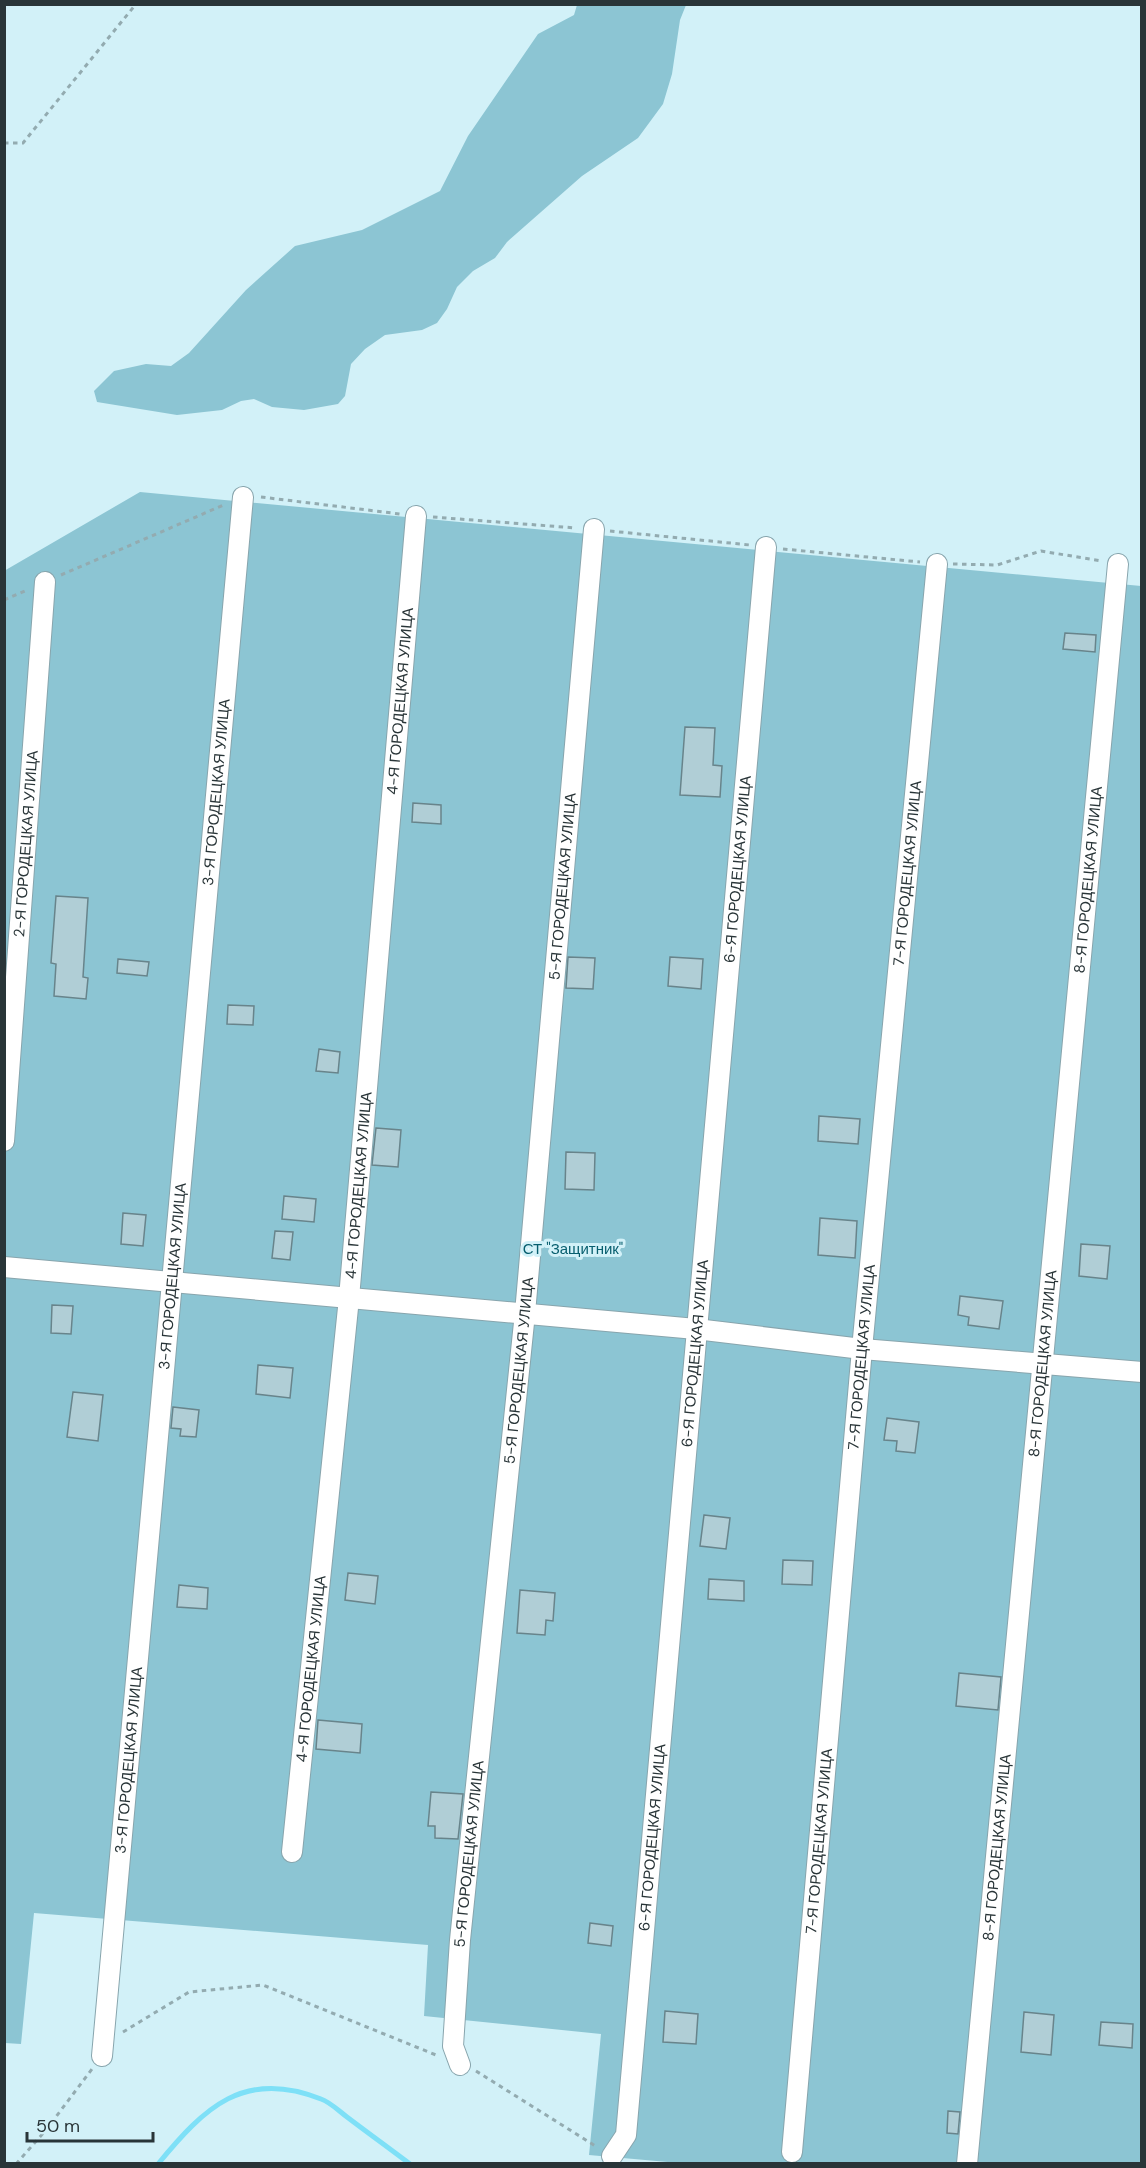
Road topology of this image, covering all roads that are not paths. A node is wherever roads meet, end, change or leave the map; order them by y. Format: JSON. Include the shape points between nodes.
{"nodes":[{"id":1,"x":243,"y":497,"type":"road end"},
{"id":2,"x":416,"y":516,"type":"road end"},
{"id":3,"x":594,"y":529,"type":"road end"},
{"id":4,"x":766,"y":547,"type":"road end"},
{"id":5,"x":937,"y":564,"type":"road end"},
{"id":6,"x":1118,"y":564,"type":"road end"},
{"id":7,"x":45,"y":582,"type":"road end"},
{"id":8,"x":4,"y":1141,"type":"edge"},
{"id":9,"x":4,"y":1267,"type":"edge"},
{"id":10,"x":170,"y":1281,"type":"junction"},
{"id":11,"x":349,"y":1298,"type":"junction"},
{"id":12,"x":525,"y":1313,"type":"junction"},
{"id":13,"x":696,"y":1329,"type":"junction"},
{"id":14,"x":862,"y":1349,"type":"junction"},
{"id":15,"x":1041,"y":1364,"type":"junction"},
{"id":16,"x":1142,"y":1372,"type":"edge"},
{"id":17,"x":292,"y":1852,"type":"dead end"},
{"id":18,"x":102,"y":2056,"type":"road end"},
{"id":19,"x":460,"y":2065,"type":"road end"},
{"id":20,"x":792,"y":2152,"type":"dead end"},
{"id":21,"x":612,"y":2156,"type":"road end"},
{"id":22,"x":967,"y":2163,"type":"edge"}],
"edges":[{"from":1,"to":10,"type":"street","name":"3-Я ГОРОДЕЦКАЯ УЛИЦА"},
{"from":2,"to":11,"type":"street","name":"4-Я ГОРОДЕЦКАЯ УЛИЦА"},
{"from":3,"to":12,"type":"street","name":"5-Я ГОРОДЕЦКАЯ УЛИЦА"},
{"from":4,"to":13,"type":"street","name":"6-Я ГОРОДЕЦКАЯ УЛИЦА"},
{"from":5,"to":14,"type":"street","name":"7-Я ГОРОДЕЦКАЯ УЛИЦА"},
{"from":6,"to":15,"type":"street","name":"8-Я ГОРОДЕЦКАЯ УЛИЦА"},
{"from":7,"to":8,"type":"street","name":"2-Я ГОРОДЕЦКАЯ УЛИЦА"},
{"from":9,"to":10,"type":"street"},
{"from":10,"to":11,"type":"street"},
{"from":10,"to":18,"type":"street","name":"3-Я ГОРОДЕЦКАЯ УЛИЦА"},
{"from":11,"to":12,"type":"street"},
{"from":11,"to":17,"type":"street","name":"4-Я ГОРОДЕЦКАЯ УЛИЦА"},
{"from":12,"to":13,"type":"street"},
{"from":12,"to":19,"type":"street","name":"5-Я ГОРОДЕЦКАЯ УЛИЦА","via":[[460,1940],[453,2046]]},
{"from":13,"to":14,"type":"street"},
{"from":13,"to":21,"type":"street","name":"6-Я ГОРОДЕЦКАЯ УЛИЦА","via":[[626,2135]]},
{"from":14,"to":15,"type":"street"},
{"from":14,"to":20,"type":"street","name":"7-Я ГОРОДЕЦКАЯ УЛИЦА"},
{"from":15,"to":16,"type":"street"},
{"from":15,"to":22,"type":"street","name":"8-Я ГОРОДЕЦКАЯ УЛИЦА"}]}
